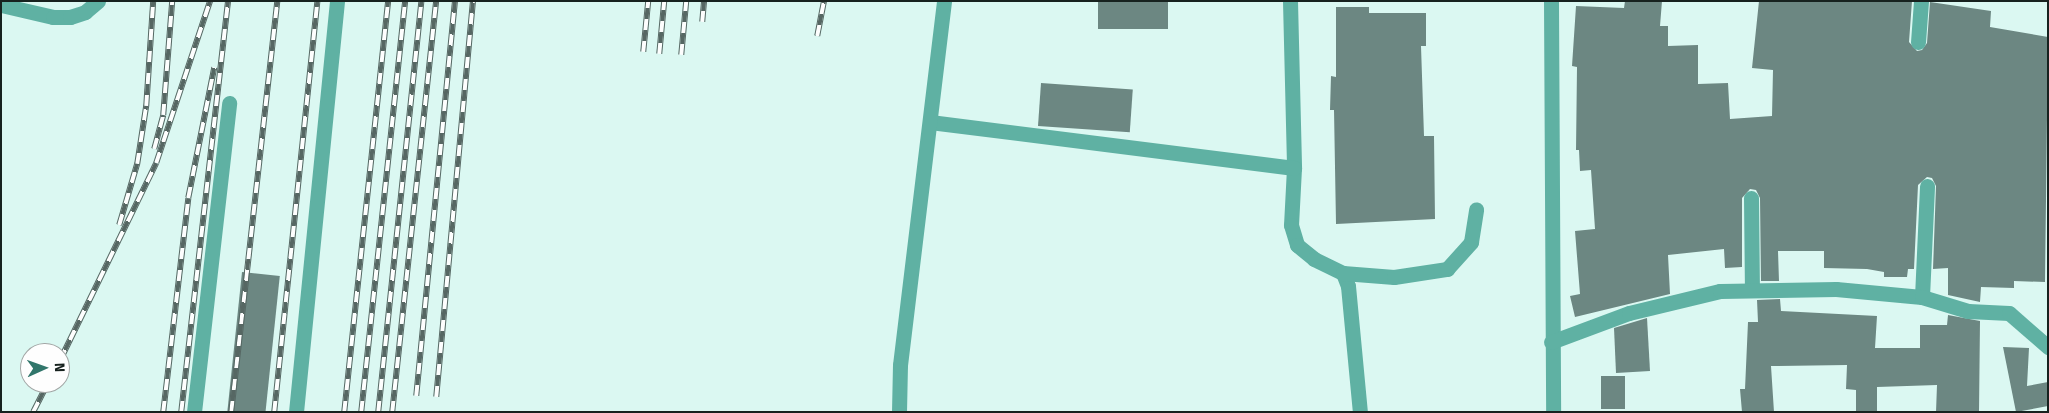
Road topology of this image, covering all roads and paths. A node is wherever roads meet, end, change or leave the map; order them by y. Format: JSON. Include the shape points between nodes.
{"nodes":[{"id":1,"x":98,"y":1,"type":"edge"},
{"id":2,"x":337,"y":1,"type":"edge"},
{"id":3,"x":944,"y":1,"type":"edge"},
{"id":4,"x":1290,"y":1,"type":"edge"},
{"id":5,"x":1551,"y":1,"type":"edge"},
{"id":6,"x":1921,"y":1,"type":"edge"},
{"id":7,"x":1,"y":5,"type":"edge"},
{"id":8,"x":1918,"y":42,"type":"dead end"},
{"id":9,"x":229,"y":103,"type":"dead end"},
{"id":10,"x":930,"y":122,"type":"junction"},
{"id":11,"x":1294,"y":168,"type":"junction"},
{"id":12,"x":1927,"y":186,"type":"dead end"},
{"id":13,"x":1751,"y":198,"type":"dead end"},
{"id":14,"x":1476,"y":209,"type":"dead end"},
{"id":15,"x":1343,"y":273,"type":"junction"},
{"id":16,"x":1752,"y":290,"type":"junction"},
{"id":17,"x":1922,"y":297,"type":"junction"},
{"id":18,"x":1551,"y":342,"type":"junction"},
{"id":19,"x":2048,"y":347,"type":"edge"},
{"id":20,"x":194,"y":412,"type":"edge"},
{"id":21,"x":296,"y":412,"type":"edge"},
{"id":22,"x":899,"y":412,"type":"edge"},
{"id":23,"x":1360,"y":412,"type":"edge"},
{"id":24,"x":1554,"y":412,"type":"edge"}],
"edges":[{"from":1,"to":7,"type":"street","via":[[86,12],[53,18]]},
{"from":2,"to":21,"type":"street"},
{"from":3,"to":10,"type":"street"},
{"from":4,"to":11,"type":"street"},
{"from":5,"to":18,"type":"street"},
{"from":6,"to":8,"type":"street"},
{"from":9,"to":20,"type":"street"},
{"from":10,"to":11,"type":"street"},
{"from":10,"to":22,"type":"street","via":[[900,365]]},
{"from":11,"to":15,"type":"street","via":[[1291,225],[1297,245],[1314,259]]},
{"from":12,"to":17,"type":"street"},
{"from":13,"to":16,"type":"street"},
{"from":14,"to":15,"type":"street","via":[[1471,242],[1447,269],[1394,278]]},
{"from":15,"to":23,"type":"street","via":[[1348,286]]},
{"from":16,"to":17,"type":"street","via":[[1836,289]]},
{"from":16,"to":18,"type":"street","via":[[1720,290],[1630,313]]},
{"from":17,"to":19,"type":"street","via":[[1968,310],[2010,313]]},
{"from":18,"to":24,"type":"street"}]}
